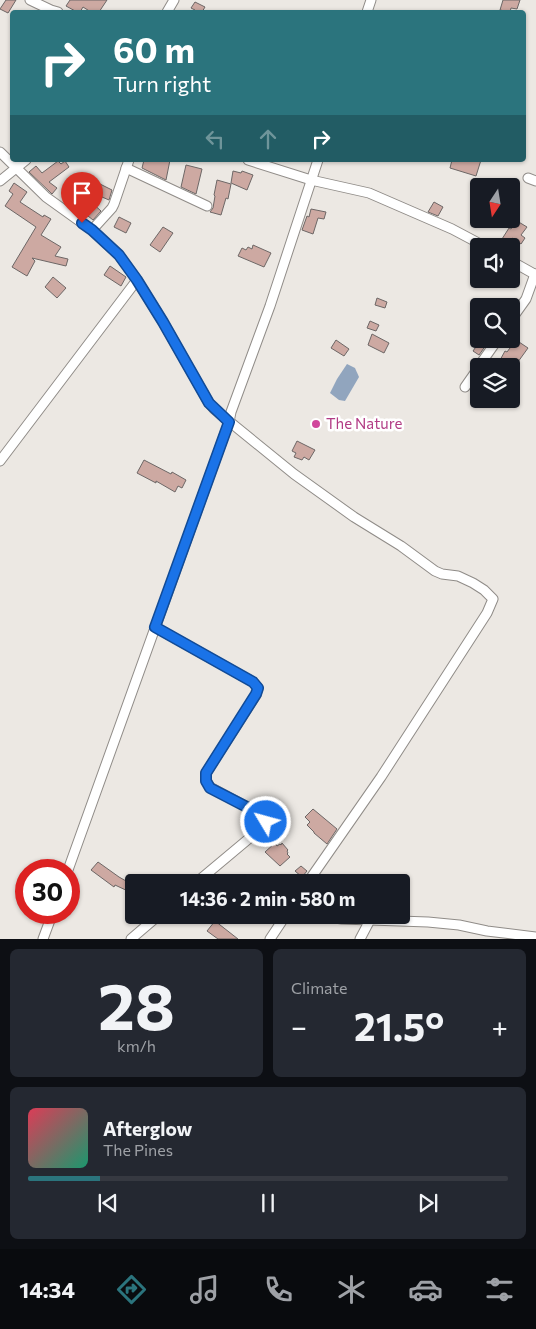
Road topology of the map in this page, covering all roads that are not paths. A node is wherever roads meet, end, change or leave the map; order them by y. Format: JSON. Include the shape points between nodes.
{"nodes":[{"id":1,"x":30,"y":0,"type":"edge"},
{"id":2,"x":51,"y":10,"type":"edge"},
{"id":3,"x":0,"y":152,"type":"edge"},
{"id":4,"x":10,"y":161,"type":"edge"},
{"id":5,"x":11,"y":162,"type":"edge"},
{"id":6,"x":24,"y":162,"type":"edge"},
{"id":7,"x":254,"y":162,"type":"edge"},
{"id":8,"x":317,"y":162,"type":"edge"},
{"id":9,"x":128,"y":164,"type":"edge"},
{"id":10,"x":17,"y":168,"type":"junction"},
{"id":11,"x":311,"y":180,"type":"junction"},
{"id":12,"x":0,"y":181,"type":"edge"},
{"id":13,"x":207,"y":206,"type":"dead end"},
{"id":14,"x":92,"y":230,"type":"junction"},
{"id":15,"x":470,"y":239,"type":"edge"},
{"id":16,"x":520,"y":266,"type":"edge"},
{"id":17,"x":536,"y":274,"type":"edge"},
{"id":18,"x":137,"y":280,"type":"junction"},
{"id":19,"x":520,"y":307,"type":"edge"},
{"id":20,"x":470,"y":380,"type":"edge"},
{"id":21,"x":465,"y":387,"type":"dead end"},
{"id":22,"x":229,"y":422,"type":"junction"},
{"id":23,"x":0,"y":461,"type":"edge"},
{"id":24,"x":155,"y":627,"type":"junction"},
{"id":25,"x":72,"y":859,"type":"edge"},
{"id":26,"x":207,"y":874,"type":"edge"},
{"id":27,"x":313,"y":874,"type":"edge"},
{"id":28,"x":410,"y":921,"type":"edge"},
{"id":29,"x":49,"y":924,"type":"edge"},
{"id":30,"x":148,"y":924,"type":"edge"},
{"id":31,"x":280,"y":924,"type":"edge"},
{"id":32,"x":368,"y":924,"type":"edge"},
{"id":33,"x":485,"y":935,"type":"edge"},
{"id":34,"x":536,"y":938,"type":"edge"},
{"id":35,"x":43,"y":939,"type":"edge"},
{"id":36,"x":131,"y":939,"type":"edge"},
{"id":37,"x":270,"y":939,"type":"edge"},
{"id":38,"x":360,"y":939,"type":"edge"}],
"edges":[{"from":1,"to":2,"type":"street"},
{"from":3,"to":4,"type":"street"},
{"from":5,"to":10,"type":"street"},
{"from":6,"to":10,"type":"street"},
{"from":7,"to":11,"type":"street"},
{"from":8,"to":11,"type":"street"},
{"from":9,"to":13,"type":"street"},
{"from":9,"to":14,"type":"street","via":[[114,204]]},
{"from":10,"to":12,"type":"street"},
{"from":10,"to":14,"type":"street","via":[[46,197]]},
{"from":11,"to":15,"type":"street","via":[[369,192]]},
{"from":11,"to":22,"type":"street"},
{"from":14,"to":18,"type":"street","via":[[118,253]]},
{"from":16,"to":17,"type":"street"},
{"from":17,"to":19,"type":"street"},
{"from":18,"to":22,"type":"street","via":[[209,403]]},
{"from":18,"to":23,"type":"street"},
{"from":20,"to":21,"type":"street"},
{"from":22,"to":24,"type":"street"},
{"from":22,"to":27,"type":"street","via":[[354,517],[435,571],[473,583],[493,600],[488,613]]},
{"from":24,"to":25,"type":"street"},
{"from":24,"to":26,"type":"street","via":[[253,682],[258,688],[206,773],[206,781],[210,788],[266,817],[266,822]]},
{"from":28,"to":33,"type":"street","via":[[459,925]]},
{"from":29,"to":35,"type":"street"},
{"from":30,"to":36,"type":"street"},
{"from":31,"to":37,"type":"street"},
{"from":32,"to":38,"type":"street"},
{"from":33,"to":34,"type":"street"}]}
